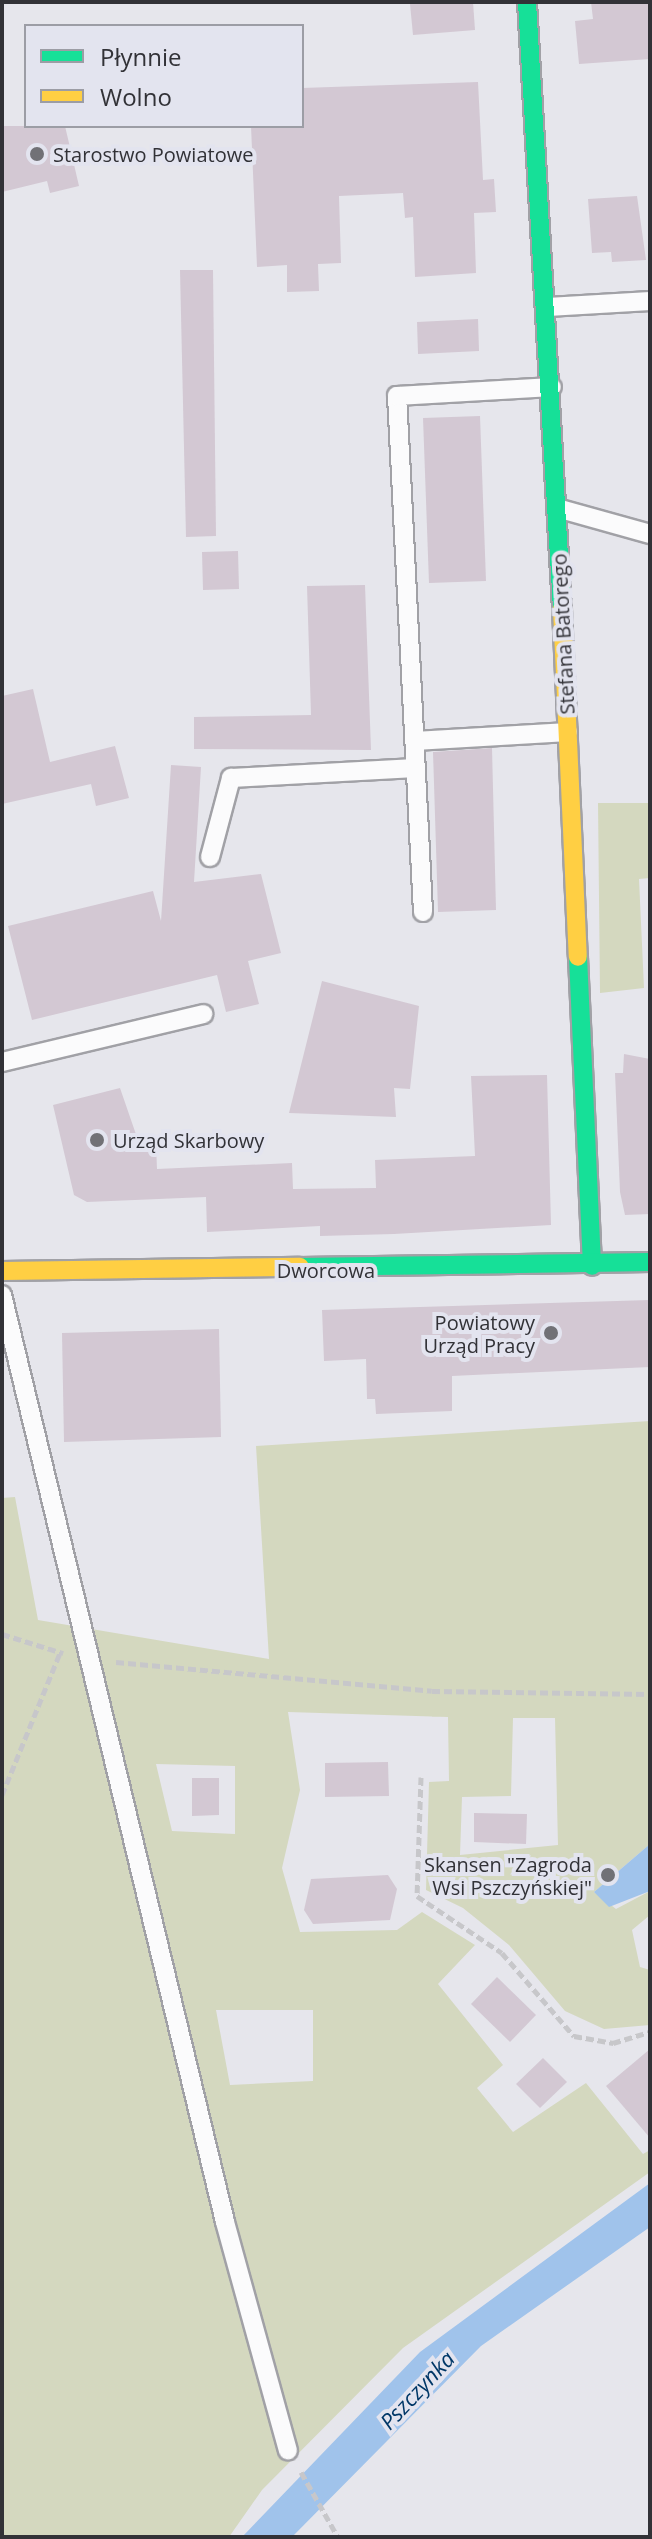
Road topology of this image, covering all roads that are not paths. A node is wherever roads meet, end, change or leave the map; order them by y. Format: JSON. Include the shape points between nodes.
{"nodes":[{"id":1,"x":527,"y":2,"type":"edge"},
{"id":2,"x":650,"y":301,"type":"edge"},
{"id":3,"x":548,"y":307,"type":"junction"},
{"id":4,"x":552,"y":387,"type":"junction"},
{"id":5,"x":557,"y":508,"type":"junction"},
{"id":6,"x":650,"y":534,"type":"edge"},
{"id":7,"x":568,"y":732,"type":"junction"},
{"id":8,"x":415,"y":741,"type":"junction"},
{"id":9,"x":416,"y":768,"type":"junction"},
{"id":10,"x":210,"y":857,"type":"dead end"},
{"id":11,"x":423,"y":912,"type":"dead end"},
{"id":12,"x":203,"y":1014,"type":"dead end"},
{"id":13,"x":2,"y":1062,"type":"edge"},
{"id":14,"x":650,"y":1262,"type":"edge"},
{"id":15,"x":592,"y":1266,"type":"junction"},
{"id":16,"x":2,"y":1271,"type":"edge"},
{"id":17,"x":2,"y":1295,"type":"edge"},
{"id":18,"x":288,"y":2450,"type":"road end"}],
"edges":[{"from":1,"to":3,"type":"street","name":"Stefana Batorego"},
{"from":2,"to":3,"type":"lane"},
{"from":3,"to":4,"type":"street","name":"Stefana Batorego"},
{"from":4,"to":5,"type":"street","name":"Stefana Batorego"},
{"from":4,"to":8,"type":"lane","via":[[397,396]]},
{"from":5,"to":6,"type":"lane"},
{"from":5,"to":7,"type":"street","name":"Stefana Batorego"},
{"from":7,"to":8,"type":"lane"},
{"from":7,"to":15,"type":"street","name":"Stefana Batorego"},
{"from":8,"to":9,"type":"lane"},
{"from":9,"to":10,"type":"lane","via":[[231,778]]},
{"from":9,"to":11,"type":"lane"},
{"from":12,"to":13,"type":"lane"},
{"from":14,"to":15,"type":"street","name":"Dworcowa"},
{"from":15,"to":16,"type":"street","name":"Dworcowa"},
{"from":17,"to":18,"type":"lane","via":[[86,1660]]}]}
